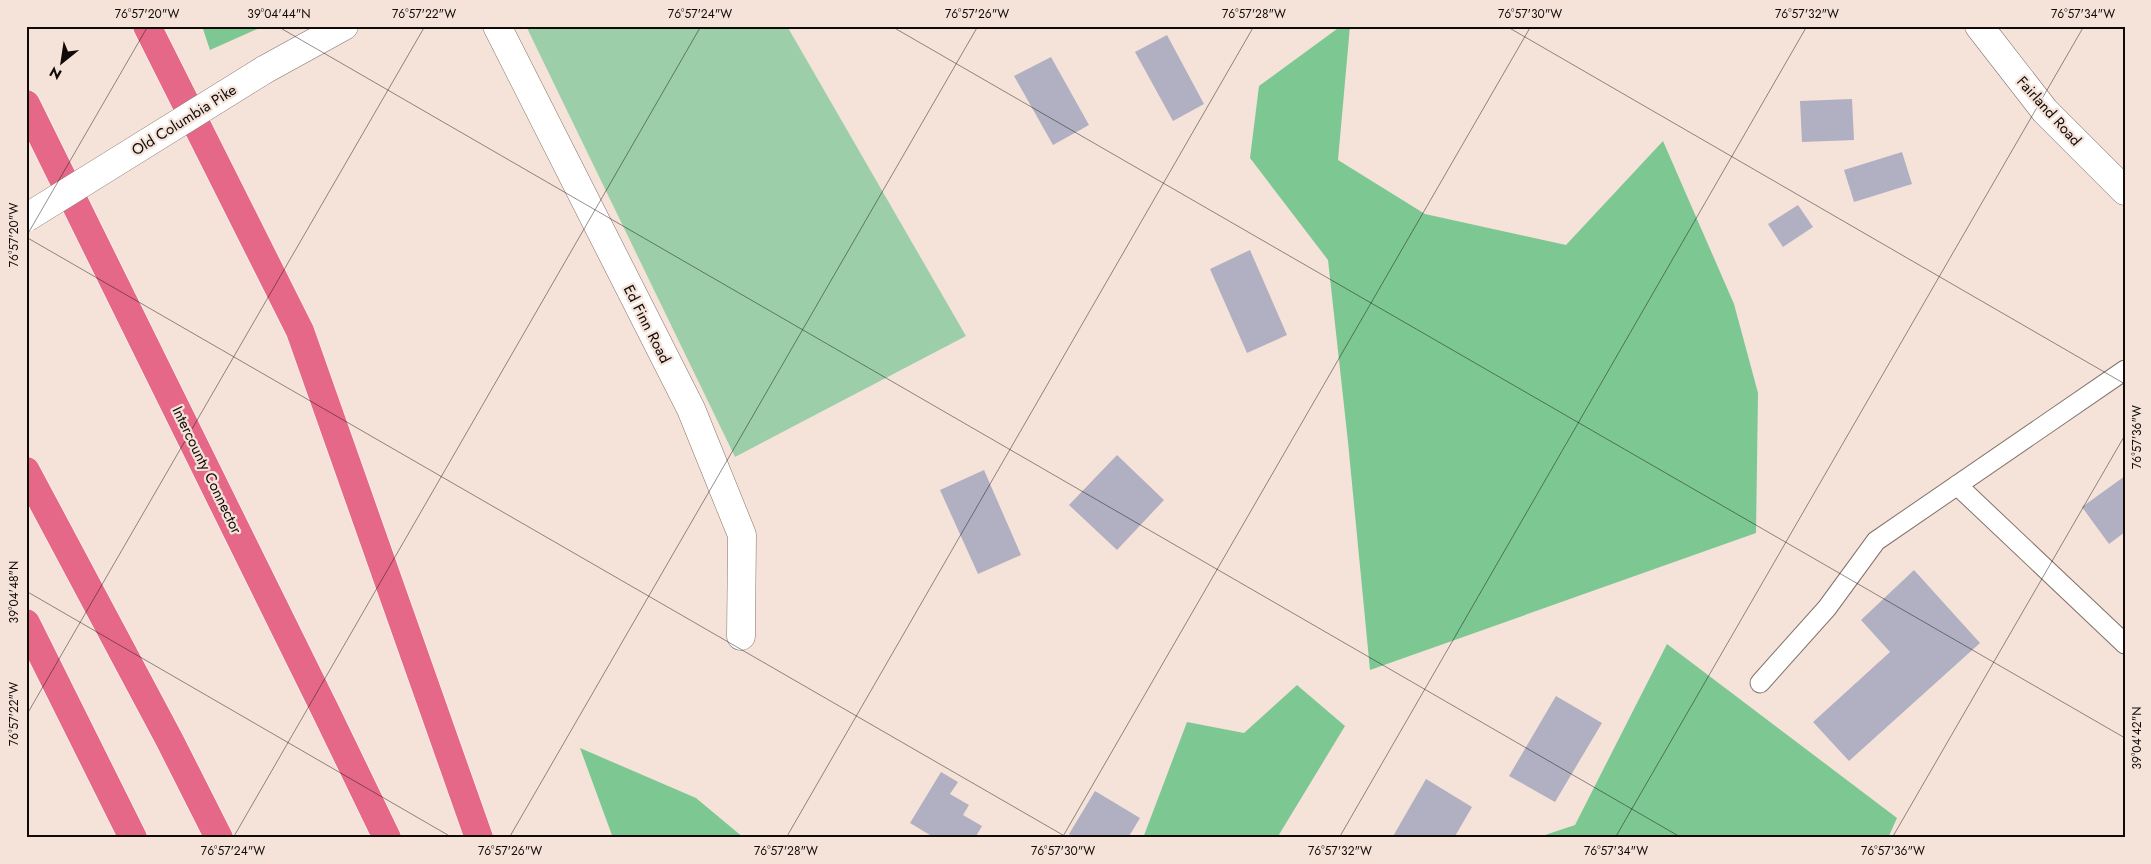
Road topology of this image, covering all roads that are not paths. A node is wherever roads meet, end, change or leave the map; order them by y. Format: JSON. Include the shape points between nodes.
{"nodes":[{"id":1,"x":147,"y":26,"type":"edge"},
{"id":2,"x":344,"y":26,"type":"edge"},
{"id":3,"x":497,"y":26,"type":"edge"},
{"id":4,"x":1979,"y":26,"type":"edge"},
{"id":5,"x":26,"y":104,"type":"edge"},
{"id":6,"x":2125,"y":190,"type":"edge"},
{"id":7,"x":26,"y":218,"type":"edge"},
{"id":8,"x":2125,"y":370,"type":"edge"},
{"id":9,"x":26,"y":471,"type":"edge"},
{"id":10,"x":1958,"y":485,"type":"junction"},
{"id":11,"x":26,"y":622,"type":"edge"},
{"id":12,"x":741,"y":636,"type":"dead end"},
{"id":13,"x":2125,"y":644,"type":"edge"},
{"id":14,"x":1760,"y":683,"type":"dead end"},
{"id":15,"x":133,"y":838,"type":"edge"},
{"id":16,"x":219,"y":838,"type":"edge"},
{"id":17,"x":386,"y":838,"type":"edge"},
{"id":18,"x":479,"y":838,"type":"edge"}],
"edges":[{"from":1,"to":18,"type":"highway","via":[[300,331]]},
{"from":2,"to":7,"type":"street","name":"Old Columbia Pike","bridge":true,"via":[[264,70]]},
{"from":3,"to":12,"type":"street","name":"Ed Finn Road","via":[[691,409],[742,535]]},
{"from":4,"to":6,"type":"street","name":"Fairland Road","via":[[2045,111]]},
{"from":5,"to":17,"type":"highway","name":"Intercounty Connector"},
{"from":8,"to":10,"type":"lane"},
{"from":9,"to":16,"type":"highway"},
{"from":10,"to":13,"type":"lane"},
{"from":10,"to":14,"type":"lane","via":[[1876,541],[1827,608]]},
{"from":11,"to":15,"type":"highway"}]}
